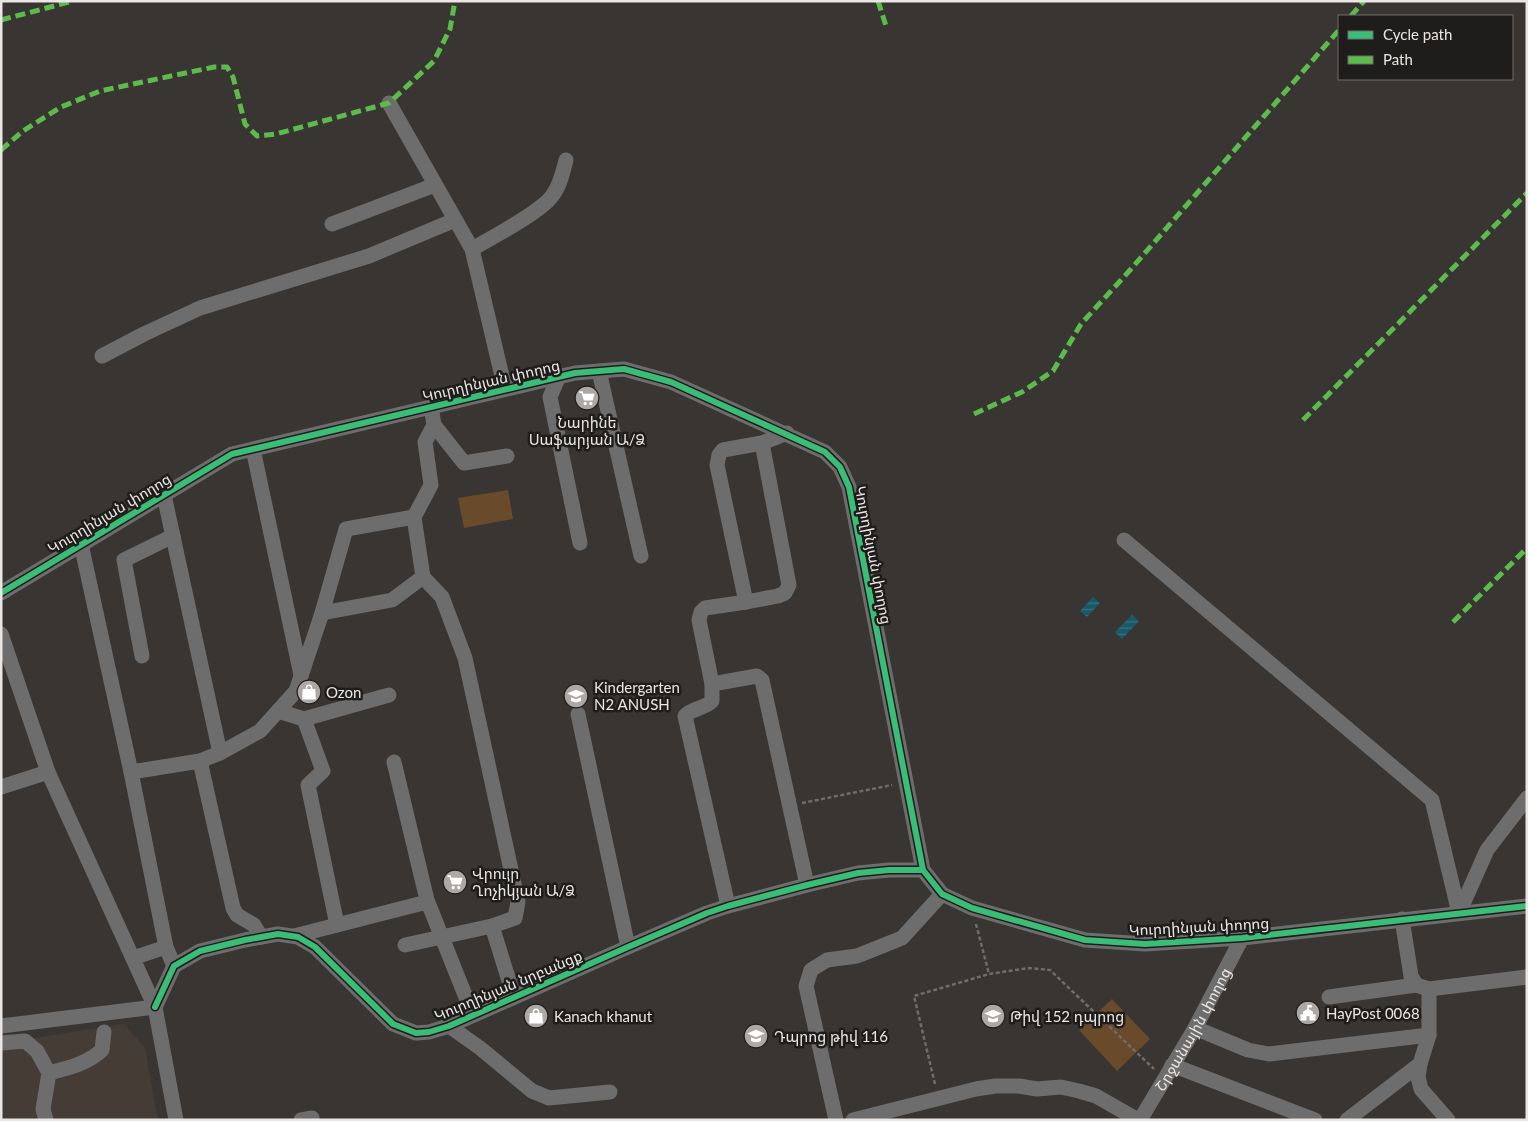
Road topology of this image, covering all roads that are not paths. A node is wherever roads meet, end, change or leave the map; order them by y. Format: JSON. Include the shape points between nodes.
{"nodes":[{"id":1,"x":389,"y":103,"type":"dead end"},
{"id":2,"x":566,"y":160,"type":"dead end"},
{"id":3,"x":435,"y":185,"type":"junction"},
{"id":4,"x":455,"y":220,"type":"junction"},
{"id":5,"x":332,"y":224,"type":"dead end"},
{"id":6,"x":472,"y":249,"type":"junction"},
{"id":7,"x":102,"y":356,"type":"dead end"},
{"id":8,"x":599,"y":371,"type":"junction"},
{"id":9,"x":559,"y":376,"type":"junction"},
{"id":10,"x":505,"y":389,"type":"junction"},
{"id":11,"x":431,"y":406,"type":"junction"},
{"id":12,"x":434,"y":425,"type":"junction"},
{"id":13,"x":787,"y":433,"type":"junction"},
{"id":14,"x":762,"y":443,"type":"junction"},
{"id":15,"x":253,"y":450,"type":"junction"},
{"id":16,"x":507,"y":456,"type":"dead end"},
{"id":17,"x":164,"y":495,"type":"junction"},
{"id":18,"x":414,"y":517,"type":"junction"},
{"id":19,"x":173,"y":536,"type":"junction"},
{"id":20,"x":1124,"y":540,"type":"dead end"},
{"id":21,"x":81,"y":544,"type":"junction"},
{"id":22,"x":580,"y":544,"type":"dead end"},
{"id":23,"x":641,"y":556,"type":"dead end"},
{"id":24,"x":422,"y":577,"type":"junction"},
{"id":25,"x":1,"y":592,"type":"edge"},
{"id":26,"x":746,"y":602,"type":"junction"},
{"id":27,"x":322,"y":613,"type":"junction"},
{"id":28,"x":1,"y":634,"type":"edge"},
{"id":29,"x":142,"y":656,"type":"dead end"},
{"id":30,"x":301,"y":675,"type":"junction"},
{"id":31,"x":712,"y":684,"type":"junction"},
{"id":32,"x":389,"y":695,"type":"dead end"},
{"id":33,"x":278,"y":711,"type":"junction"},
{"id":34,"x":578,"y":714,"type":"dead end"},
{"id":35,"x":304,"y":719,"type":"junction"},
{"id":36,"x":220,"y":753,"type":"junction"},
{"id":37,"x":200,"y":761,"type":"junction"},
{"id":38,"x":394,"y":762,"type":"dead end"},
{"id":39,"x":48,"y":772,"type":"junction"},
{"id":40,"x":131,"y":772,"type":"junction"},
{"id":41,"x":1,"y":787,"type":"edge"},
{"id":42,"x":1527,"y":798,"type":"edge"},
{"id":43,"x":923,"y":870,"type":"junction"},
{"id":44,"x":807,"y":885,"type":"junction"},
{"id":45,"x":942,"y":894,"type":"junction"},
{"id":46,"x":428,"y":902,"type":"junction"},
{"id":47,"x":728,"y":906,"type":"junction"},
{"id":48,"x":1527,"y":906,"type":"edge"},
{"id":49,"x":1458,"y":913,"type":"junction"},
{"id":50,"x":1402,"y":919,"type":"junction"},
{"id":51,"x":337,"y":925,"type":"junction"},
{"id":52,"x":492,"y":926,"type":"junction"},
{"id":53,"x":294,"y":936,"type":"junction"},
{"id":54,"x":261,"y":937,"type":"junction"},
{"id":55,"x":441,"y":938,"type":"junction"},
{"id":56,"x":1242,"y":938,"type":"junction"},
{"id":57,"x":405,"y":944,"type":"dead end"},
{"id":58,"x":628,"y":946,"type":"junction"},
{"id":59,"x":166,"y":947,"type":"junction"},
{"id":60,"x":133,"y":958,"type":"junction"},
{"id":61,"x":174,"y":966,"type":"junction"},
{"id":62,"x":1527,"y":977,"type":"edge"},
{"id":63,"x":1422,"y":987,"type":"junction"},
{"id":64,"x":514,"y":997,"type":"junction"},
{"id":65,"x":1329,"y":997,"type":"dead end"},
{"id":66,"x":155,"y":1007,"type":"junction"},
{"id":67,"x":473,"y":1015,"type":"junction"},
{"id":68,"x":1,"y":1026,"type":"edge"},
{"id":69,"x":449,"y":1026,"type":"junction"},
{"id":70,"x":1195,"y":1028,"type":"junction"},
{"id":71,"x":104,"y":1032,"type":"dead end"},
{"id":72,"x":1429,"y":1035,"type":"junction"},
{"id":73,"x":1,"y":1043,"type":"edge"},
{"id":74,"x":1420,"y":1064,"type":"junction"},
{"id":75,"x":1172,"y":1065,"type":"junction"},
{"id":76,"x":49,"y":1072,"type":"junction"},
{"id":77,"x":610,"y":1092,"type":"dead end"},
{"id":78,"x":46,"y":1120,"type":"edge"},
{"id":79,"x":176,"y":1120,"type":"edge"},
{"id":80,"x":836,"y":1120,"type":"edge"},
{"id":81,"x":853,"y":1120,"type":"edge"},
{"id":82,"x":1139,"y":1120,"type":"edge"},
{"id":83,"x":1315,"y":1120,"type":"edge"},
{"id":84,"x":1347,"y":1120,"type":"edge"},
{"id":85,"x":1448,"y":1120,"type":"edge"}],
"edges":[{"from":1,"to":3,"type":"street"},
{"from":2,"to":6,"type":"street","via":[[552,197]]},
{"from":3,"to":4,"type":"street"},
{"from":3,"to":5,"type":"street"},
{"from":4,"to":6,"type":"street"},
{"from":4,"to":7,"type":"street","via":[[369,256],[200,308]]},
{"from":6,"to":10,"type":"street"},
{"from":8,"to":9,"type":"street","name":"Կուրղինյան փողոց"},
{"from":8,"to":13,"type":"street","name":"Կուրղինյան փողոց","via":[[624,369],[671,382]]},
{"from":8,"to":23,"type":"street"},
{"from":9,"to":10,"type":"street","name":"Կուրղինյան փողոց"},
{"from":9,"to":22,"type":"street","via":[[550,397]]},
{"from":10,"to":11,"type":"street","name":"Կուրղինյան փողոց"},
{"from":11,"to":12,"type":"street"},
{"from":11,"to":15,"type":"street","name":"Կուրղինյան փողոց"},
{"from":12,"to":16,"type":"street","via":[[464,463]]},
{"from":12,"to":18,"type":"street","via":[[425,442],[431,485]]},
{"from":13,"to":14,"type":"street"},
{"from":13,"to":43,"type":"street","name":"Կուրղինյան փողոց","via":[[824,452],[840,467],[849,486]]},
{"from":14,"to":26,"type":"street","via":[[789,585],[778,596]]},
{"from":14,"to":26,"type":"street","via":[[724,450],[719,455],[718,465]]},
{"from":15,"to":17,"type":"street","name":"Կուրղինյան փողոց","via":[[232,454]]},
{"from":15,"to":30,"type":"street"},
{"from":17,"to":19,"type":"street"},
{"from":17,"to":21,"type":"street","name":"Կուրղինյան փողոց"},
{"from":18,"to":24,"type":"street"},
{"from":18,"to":27,"type":"street","via":[[346,529]]},
{"from":19,"to":29,"type":"street","via":[[124,560]]},
{"from":19,"to":36,"type":"street"},
{"from":20,"to":49,"type":"street","via":[[1432,800]]},
{"from":21,"to":25,"type":"street","name":"Կուրղինյան փողոց"},
{"from":21,"to":40,"type":"street"},
{"from":24,"to":27,"type":"street","via":[[392,600]]},
{"from":24,"to":52,"type":"street","via":[[442,596],[465,658],[518,902],[515,918]]},
{"from":26,"to":31,"type":"street","via":[[705,608],[701,612],[699,620]]},
{"from":27,"to":30,"type":"street"},
{"from":28,"to":39,"type":"street"},
{"from":30,"to":33,"type":"street","via":[[296,691]]},
{"from":31,"to":44,"type":"street","via":[[757,676],[762,680]]},
{"from":31,"to":47,"type":"street","via":[[712,701],[708,706],[690,711],[685,716]]},
{"from":32,"to":35,"type":"street"},
{"from":33,"to":35,"type":"street"},
{"from":33,"to":36,"type":"street","via":[[260,731]]},
{"from":34,"to":58,"type":"street"},
{"from":35,"to":51,"type":"street","via":[[323,771],[308,785]]},
{"from":36,"to":37,"type":"street"},
{"from":37,"to":40,"type":"street"},
{"from":37,"to":54,"type":"street","via":[[232,908],[254,925]]},
{"from":38,"to":46,"type":"street"},
{"from":39,"to":41,"type":"street"},
{"from":39,"to":60,"type":"street"},
{"from":40,"to":59,"type":"street"},
{"from":42,"to":49,"type":"street","via":[[1487,850]]},
{"from":43,"to":44,"type":"street","name":"Կուրղինյան նրբանցք","via":[[858,873]]},
{"from":43,"to":45,"type":"street","name":"Կուրղինյան փողոց"},
{"from":44,"to":47,"type":"street","name":"Կուրղինյան նրբանցք"},
{"from":45,"to":56,"type":"street","name":"Կուրղինյան փողոց","via":[[972,908],[1085,940],[1145,944]]},
{"from":45,"to":80,"type":"street","via":[[902,938],[857,956],[827,960],[811,970],[806,986]]},
{"from":46,"to":51,"type":"street"},
{"from":46,"to":55,"type":"street"},
{"from":47,"to":58,"type":"street","name":"Կուրղինյան նրբանցք"},
{"from":48,"to":49,"type":"street","name":"Կուրղինյան փողոց"},
{"from":49,"to":50,"type":"street","name":"Կուրղինյան փողոց"},
{"from":50,"to":56,"type":"street","name":"Կուրղինյան փողոց"},
{"from":50,"to":63,"type":"street","via":[[1411,976]]},
{"from":51,"to":53,"type":"street"},
{"from":52,"to":55,"type":"street"},
{"from":52,"to":64,"type":"street"},
{"from":53,"to":54,"type":"street","name":"Կուրղինյան նրբանցք"},
{"from":53,"to":69,"type":"street","name":"Կուրղինյան նրբանցք","via":[[315,947],[393,1024],[416,1033]]},
{"from":54,"to":61,"type":"street","name":"Կուրղինյան նրբանցք","via":[[200,952]]},
{"from":55,"to":57,"type":"street"},
{"from":55,"to":67,"type":"street"},
{"from":56,"to":70,"type":"street","name":"Շրջանային փողոց"},
{"from":58,"to":64,"type":"street","name":"Կուրղինյան նրբանցք"},
{"from":59,"to":60,"type":"street"},
{"from":59,"to":61,"type":"street"},
{"from":60,"to":66,"type":"street"},
{"from":61,"to":66,"type":"street"},
{"from":62,"to":63,"type":"street"},
{"from":63,"to":65,"type":"street"},
{"from":63,"to":72,"type":"street"},
{"from":64,"to":67,"type":"street","name":"Կուրղինյան նրբանցք"},
{"from":66,"to":68,"type":"street"},
{"from":66,"to":79,"type":"street"},
{"from":67,"to":69,"type":"street","name":"Կուրղինյան նրբանցք"},
{"from":69,"to":77,"type":"street","via":[[532,1091],[549,1098]]},
{"from":70,"to":72,"type":"street","via":[[1248,1050],[1269,1054]]},
{"from":70,"to":75,"type":"street","name":"Շրջանային փողոց"},
{"from":71,"to":76,"type":"street","via":[[102,1050],[94,1058]]},
{"from":72,"to":74,"type":"street"},
{"from":73,"to":76,"type":"street","via":[[25,1041],[37,1051]]},
{"from":74,"to":84,"type":"street"},
{"from":74,"to":85,"type":"street","via":[[1418,1077],[1421,1089]]},
{"from":75,"to":82,"type":"street","name":"Շրջանային փողոց"},
{"from":75,"to":83,"type":"street"},
{"from":76,"to":78,"type":"street","via":[[43,1109]]},
{"from":81,"to":82,"type":"street","via":[[995,1086],[1062,1087],[1096,1096]]}]}
